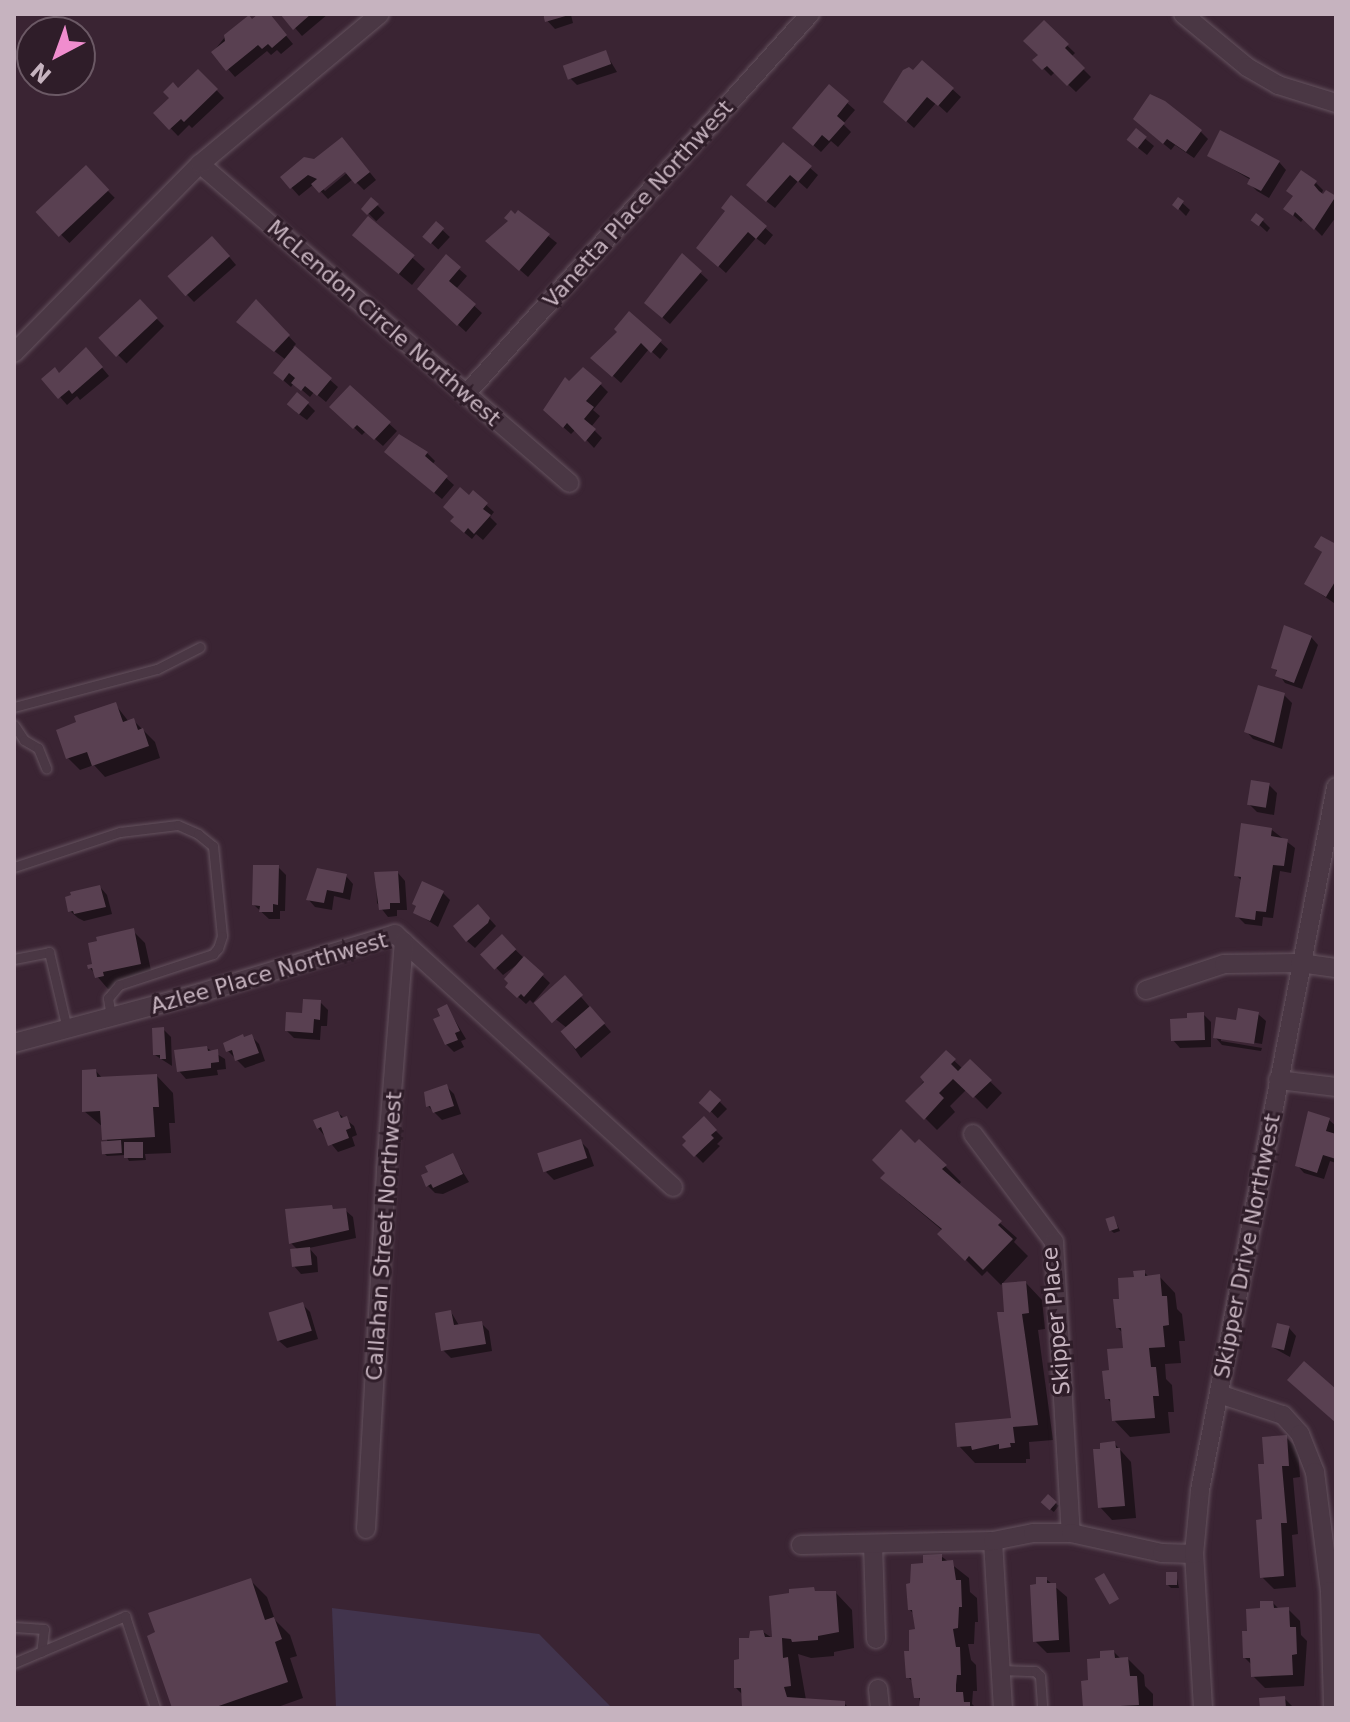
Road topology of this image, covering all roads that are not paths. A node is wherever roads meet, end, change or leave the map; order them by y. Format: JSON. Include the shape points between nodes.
{"nodes":[{"id":1,"x":380,"y":14,"type":"edge"},
{"id":2,"x":810,"y":14,"type":"edge"},
{"id":3,"x":1183,"y":14,"type":"edge"},
{"id":4,"x":1336,"y":103,"type":"edge"},
{"id":5,"x":200,"y":164,"type":"junction"},
{"id":6,"x":14,"y":353,"type":"edge"},
{"id":7,"x":466,"y":394,"type":"junction"},
{"id":8,"x":569,"y":483,"type":"dead end"},
{"id":9,"x":200,"y":647,"type":"dead end"},
{"id":10,"x":14,"y":708,"type":"edge"},
{"id":11,"x":14,"y":725,"type":"edge"},
{"id":12,"x":46,"y":768,"type":"dead end"},
{"id":13,"x":1336,"y":787,"type":"edge"},
{"id":14,"x":14,"y":867,"type":"edge"},
{"id":15,"x":404,"y":942,"type":"junction"},
{"id":16,"x":14,"y":959,"type":"edge"},
{"id":17,"x":1300,"y":963,"type":"junction"},
{"id":18,"x":1336,"y":968,"type":"edge"},
{"id":19,"x":1146,"y":990,"type":"dead end"},
{"id":20,"x":111,"y":1017,"type":"junction"},
{"id":21,"x":67,"y":1029,"type":"junction"},
{"id":22,"x":14,"y":1043,"type":"edge"},
{"id":23,"x":1278,"y":1080,"type":"junction"},
{"id":24,"x":1336,"y":1087,"type":"edge"},
{"id":25,"x":973,"y":1134,"type":"dead end"},
{"id":26,"x":673,"y":1187,"type":"dead end"},
{"id":27,"x":1219,"y":1394,"type":"junction"},
{"id":28,"x":366,"y":1529,"type":"dead end"},
{"id":29,"x":1071,"y":1533,"type":"junction"},
{"id":30,"x":993,"y":1541,"type":"junction"},
{"id":31,"x":873,"y":1544,"type":"junction"},
{"id":32,"x":801,"y":1545,"type":"dead end"},
{"id":33,"x":1194,"y":1554,"type":"junction"},
{"id":34,"x":14,"y":1627,"type":"edge"},
{"id":35,"x":876,"y":1639,"type":"dead end"},
{"id":36,"x":41,"y":1652,"type":"junction"},
{"id":37,"x":14,"y":1663,"type":"edge"},
{"id":38,"x":1000,"y":1670,"type":"junction"},
{"id":39,"x":155,"y":1708,"type":"edge"},
{"id":40,"x":1003,"y":1708,"type":"edge"},
{"id":41,"x":1042,"y":1708,"type":"edge"},
{"id":42,"x":1203,"y":1708,"type":"edge"},
{"id":43,"x":1333,"y":1708,"type":"edge"}],
"edges":[{"from":1,"to":5,"type":"street"},
{"from":2,"to":7,"type":"street","name":"Vanetta Place Northwest"},
{"from":3,"to":4,"type":"street","via":[[1247,67],[1278,85]]},
{"from":5,"to":6,"type":"street"},
{"from":5,"to":7,"type":"street","name":"McLendon Circle Northwest"},
{"from":7,"to":8,"type":"street","name":"McLendon Circle Northwest"},
{"from":9,"to":10,"type":"lane","via":[[157,669]]},
{"from":11,"to":12,"type":"lane","via":[[38,748]]},
{"from":13,"to":17,"type":"street","name":"Skipper Drive Northwest"},
{"from":14,"to":20,"type":"lane","via":[[120,832],[178,825],[213,846],[222,936],[218,948],[119,985],[108,998]]},
{"from":15,"to":20,"type":"street","name":"Azlee Place Northwest","via":[[395,934]]},
{"from":15,"to":26,"type":"street","name":"Azlee Place Northwest"},
{"from":15,"to":28,"type":"street","name":"Callahan Street Northwest"},
{"from":16,"to":21,"type":"lane","via":[[49,952]]},
{"from":17,"to":18,"type":"street"},
{"from":17,"to":19,"type":"street","via":[[1224,964]]},
{"from":17,"to":23,"type":"street","name":"Skipper Drive Northwest"},
{"from":20,"to":21,"type":"street","name":"Azlee Place Northwest"},
{"from":21,"to":22,"type":"street","name":"Azlee Place Northwest"},
{"from":23,"to":24,"type":"street"},
{"from":23,"to":27,"type":"street","name":"Skipper Drive Northwest"},
{"from":25,"to":29,"type":"street","name":"Skipper Place","via":[[1054,1242]]},
{"from":27,"to":33,"type":"street","name":"Skipper Drive Northwest"},
{"from":27,"to":43,"type":"street","via":[[1283,1415],[1300,1434],[1315,1472],[1330,1591]]},
{"from":29,"to":30,"type":"street"},
{"from":29,"to":33,"type":"street","via":[[1162,1553]]},
{"from":30,"to":31,"type":"street"},
{"from":30,"to":38,"type":"street"},
{"from":31,"to":32,"type":"street"},
{"from":31,"to":35,"type":"street"},
{"from":33,"to":42,"type":"street","name":"Skipper Drive Northwest"},
{"from":34,"to":36,"type":"lane","via":[[44,1629]]},
{"from":36,"to":37,"type":"lane"},
{"from":36,"to":39,"type":"lane","via":[[125,1616]]},
{"from":38,"to":40,"type":"street"},
{"from":38,"to":41,"type":"lane","via":[[1035,1671]]}]}
